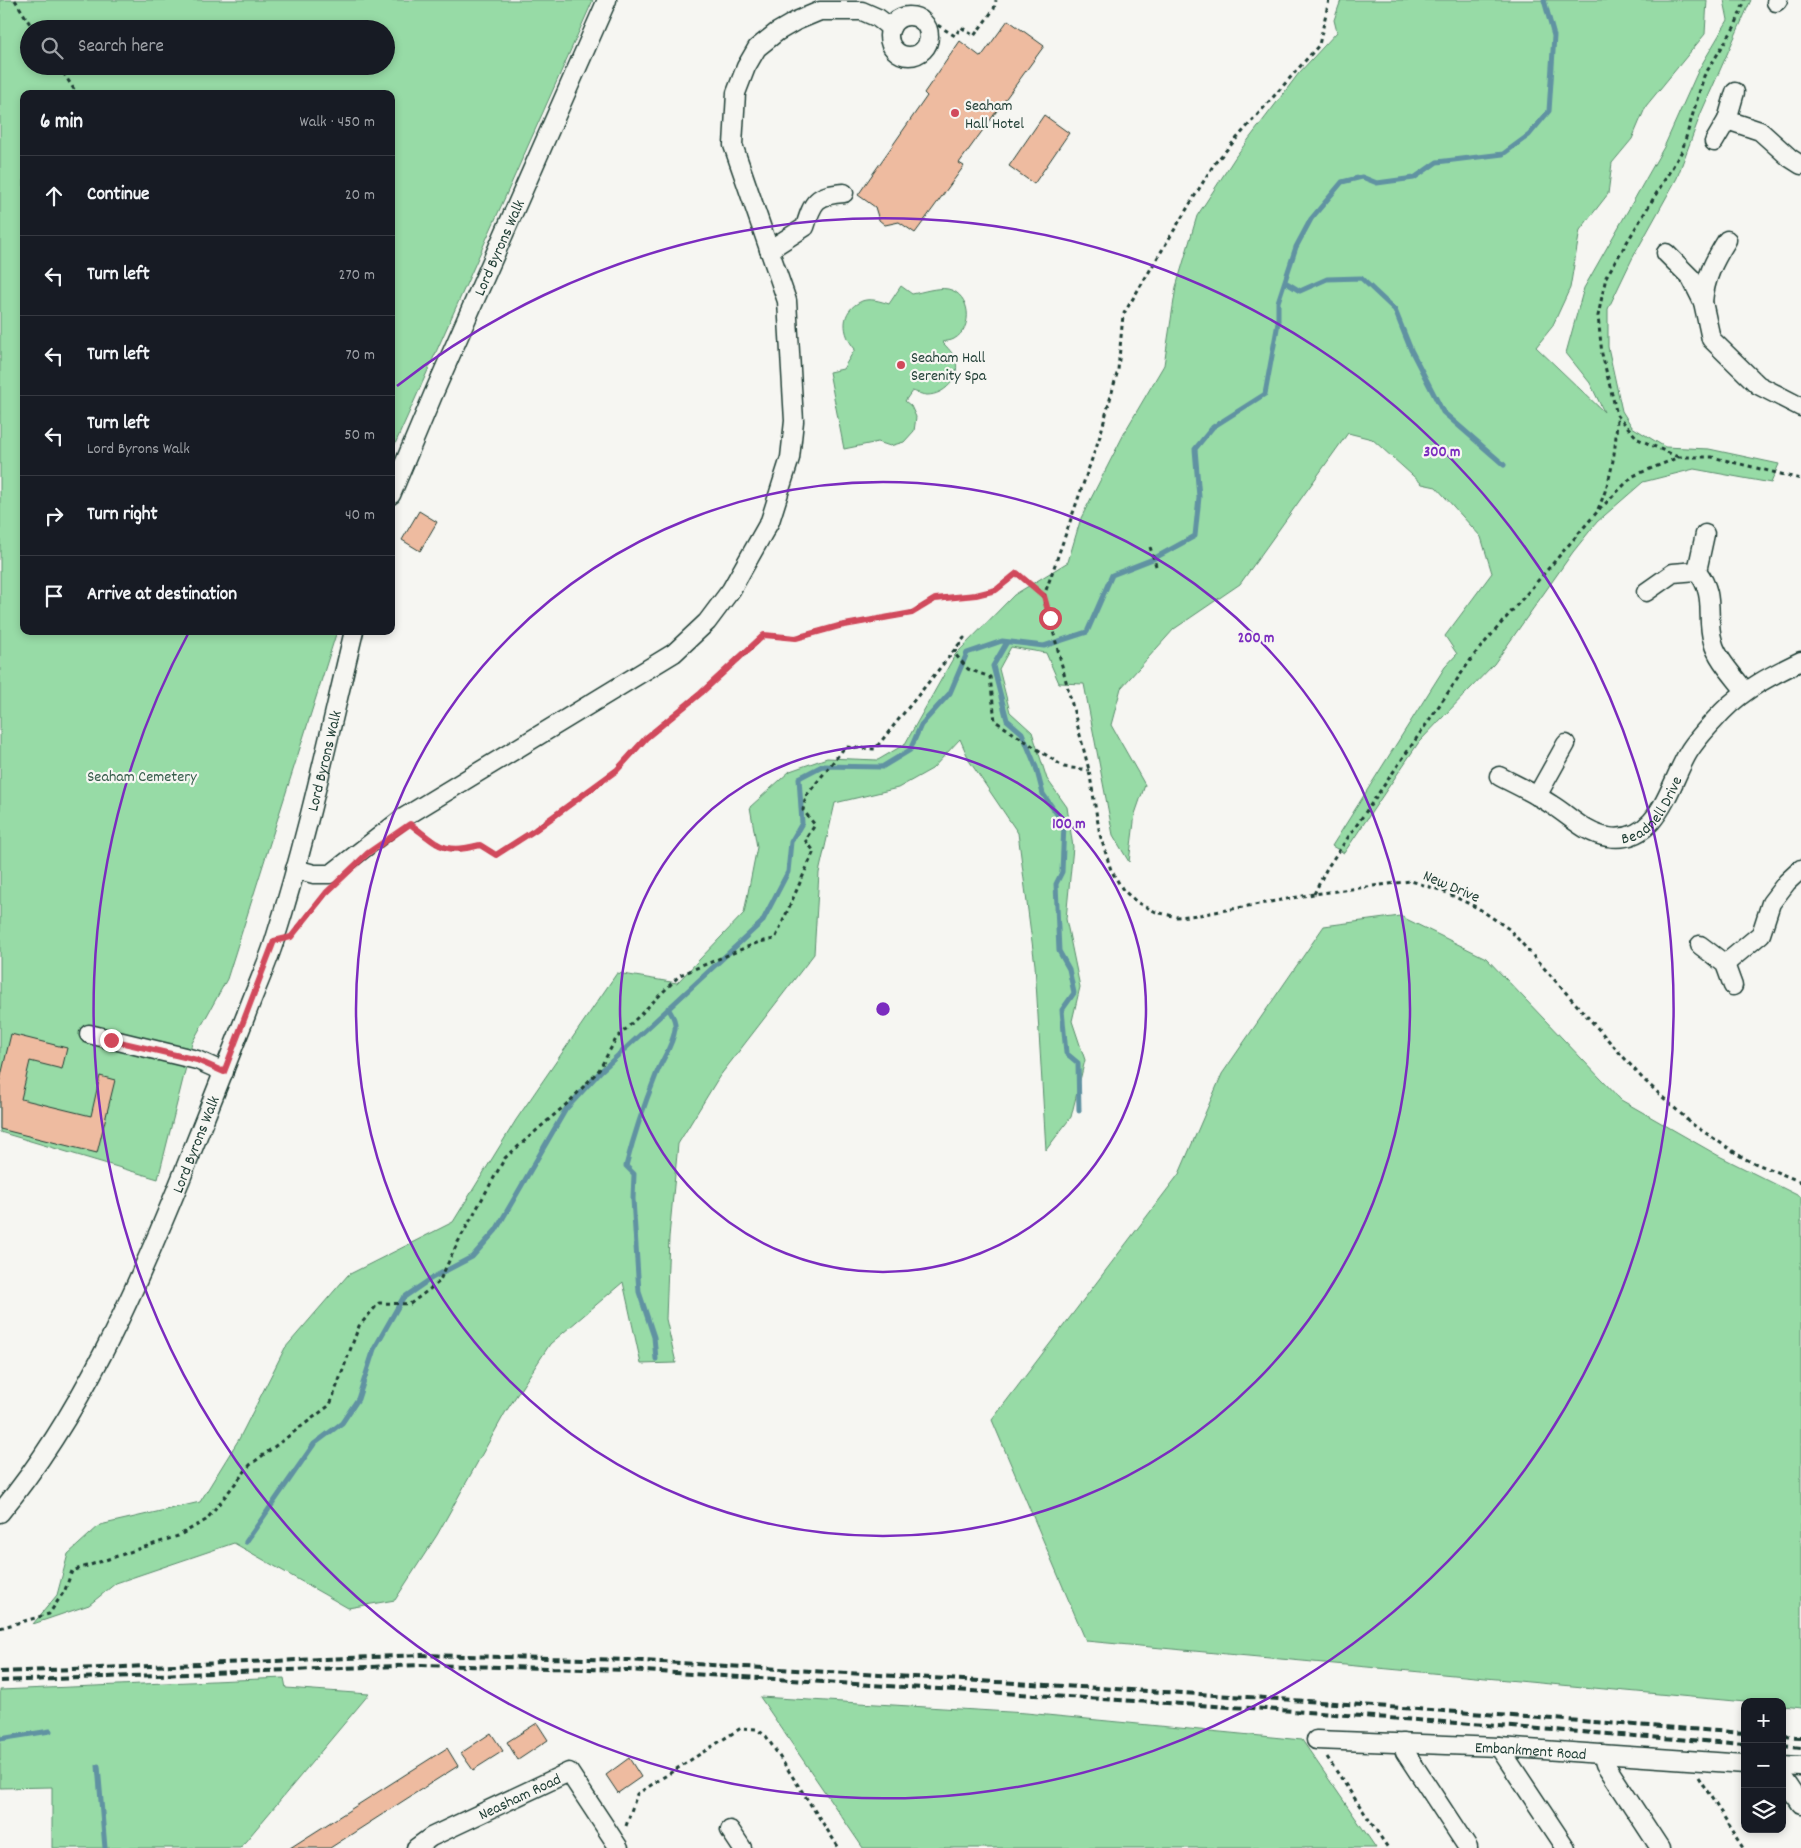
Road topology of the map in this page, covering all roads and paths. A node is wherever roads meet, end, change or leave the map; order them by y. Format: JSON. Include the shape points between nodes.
{"nodes":[{"id":1,"x":14,"y":0,"type":"edge"},
{"id":2,"x":607,"y":0,"type":"edge"},
{"id":3,"x":996,"y":0,"type":"edge"},
{"id":4,"x":1329,"y":0,"type":"edge"},
{"id":5,"x":27,"y":20,"type":"edge"},
{"id":6,"x":891,"y":28,"type":"junction"},
{"id":7,"x":926,"y":28,"type":"junction"},
{"id":8,"x":64,"y":75,"type":"edge"},
{"id":9,"x":74,"y":90,"type":"edge"},
{"id":10,"x":1735,"y":92,"type":"dead end"},
{"id":11,"x":1727,"y":120,"type":"junction"},
{"id":12,"x":1714,"y":142,"type":"dead end"},
{"id":13,"x":1801,"y":165,"type":"edge"},
{"id":14,"x":844,"y":193,"type":"dead end"},
{"id":15,"x":1727,"y":240,"type":"dead end"},
{"id":16,"x":769,"y":250,"type":"junction"},
{"id":17,"x":1666,"y":253,"type":"dead end"},
{"id":18,"x":1703,"y":302,"type":"junction"},
{"id":19,"x":1801,"y":407,"type":"edge"},
{"id":20,"x":1618,"y":416,"type":"dead end"},
{"id":21,"x":1801,"y":479,"type":"edge"},
{"id":22,"x":395,"y":485,"type":"edge"},
{"id":23,"x":1597,"y":512,"type":"junction"},
{"id":24,"x":1705,"y":534,"type":"dead end"},
{"id":25,"x":1150,"y":547,"type":"dead end"},
{"id":26,"x":1157,"y":569,"type":"dead end"},
{"id":27,"x":1697,"y":571,"type":"junction"},
{"id":28,"x":1646,"y":592,"type":"dead end"},
{"id":29,"x":1044,"y":596,"type":"junction"},
{"id":30,"x":353,"y":635,"type":"edge"},
{"id":31,"x":1801,"y":661,"type":"edge"},
{"id":32,"x":1745,"y":691,"type":"junction"},
{"id":33,"x":1566,"y":744,"type":"dead end"},
{"id":34,"x":1089,"y":770,"type":"junction"},
{"id":35,"x":1499,"y":776,"type":"dead end"},
{"id":36,"x":1536,"y":796,"type":"junction"},
{"id":37,"x":410,"y":824,"type":"dead end"},
{"id":38,"x":295,"y":869,"type":"junction"},
{"id":39,"x":1801,"y":869,"type":"edge"},
{"id":40,"x":333,"y":886,"type":"dead end"},
{"id":41,"x":1314,"y":894,"type":"junction"},
{"id":42,"x":274,"y":941,"type":"junction"},
{"id":43,"x":1700,"y":946,"type":"dead end"},
{"id":44,"x":1725,"y":964,"type":"junction"},
{"id":45,"x":1734,"y":986,"type":"dead end"},
{"id":46,"x":89,"y":1034,"type":"dead end"},
{"id":47,"x":224,"y":1072,"type":"junction"},
{"id":48,"x":1801,"y":1182,"type":"edge"},
{"id":49,"x":0,"y":1513,"type":"edge"},
{"id":50,"x":0,"y":1628,"type":"edge"},
{"id":51,"x":1316,"y":1740,"type":"joint"},
{"id":52,"x":1403,"y":1743,"type":"junction"},
{"id":53,"x":1499,"y":1747,"type":"junction"},
{"id":54,"x":1602,"y":1754,"type":"junction"},
{"id":55,"x":1687,"y":1760,"type":"junction"},
{"id":56,"x":1741,"y":1764,"type":"edge"},
{"id":57,"x":1786,"y":1766,"type":"edge"},
{"id":58,"x":1801,"y":1767,"type":"edge"},
{"id":59,"x":1786,"y":1782,"type":"edge"},
{"id":60,"x":1801,"y":1804,"type":"edge"},
{"id":61,"x":730,"y":1830,"type":"dead end"},
{"id":62,"x":435,"y":1843,"type":"edge"},
{"id":63,"x":616,"y":1843,"type":"edge"},
{"id":64,"x":416,"y":1848,"type":"edge"},
{"id":65,"x":742,"y":1848,"type":"edge"},
{"id":66,"x":839,"y":1848,"type":"edge"},
{"id":67,"x":1388,"y":1848,"type":"edge"},
{"id":68,"x":1468,"y":1848,"type":"edge"},
{"id":69,"x":1566,"y":1848,"type":"edge"},
{"id":70,"x":1660,"y":1848,"type":"edge"},
{"id":71,"x":1744,"y":1848,"type":"edge"}],
"edges":[{"from":1,"to":5,"type":"path"},
{"from":2,"to":22,"type":"street","name":"Lord Byrons Walk"},
{"from":3,"to":7,"type":"path","via":[[994,9],[974,36],[961,27],[955,36],[931,21]]},
{"from":4,"to":29,"type":"path","via":[[1319,45],[1214,164],[1123,315],[1118,370],[1100,436]]},
{"from":6,"to":7,"type":"street","via":[[908,16],[921,20]]},
{"from":6,"to":7,"type":"street","via":[[892,48],[903,56],[910,56],[923,51],[927,45]]},
{"from":6,"to":16,"type":"street","via":[[862,11],[820,11],[777,32],[757,48],[746,67],[736,93],[733,145]]},
{"from":8,"to":9,"type":"path"},
{"from":10,"to":11,"type":"street"},
{"from":11,"to":12,"type":"street"},
{"from":11,"to":13,"type":"street","via":[[1760,131]]},
{"from":14,"to":16,"type":"street","via":[[818,198],[805,227]]},
{"from":15,"to":18,"type":"street","via":[[1712,263]]},
{"from":16,"to":38,"type":"street","via":[[787,301],[794,421],[790,458],[770,520],[731,590],[707,622],[674,653],[403,818],[331,874]]},
{"from":17,"to":18,"type":"street","via":[[1691,278]]},
{"from":18,"to":19,"type":"street","via":[[1712,339],[1758,385]]},
{"from":20,"to":23,"type":"path","via":[[1616,453],[1609,484]]},
{"from":21,"to":23,"type":"path","via":[[1712,457],[1679,457],[1633,476]]},
{"from":23,"to":41,"type":"path","via":[[1474,655],[1327,868]]},
{"from":24,"to":27,"type":"street"},
{"from":25,"to":26,"type":"path"},
{"from":27,"to":28,"type":"street","via":[[1673,573]]},
{"from":27,"to":32,"type":"street","via":[[1708,592],[1713,644]]},
{"from":29,"to":34,"type":"path","name":"New Drive"},
{"from":29,"to":37,"type":"path","via":[[1017,573],[996,590],[935,599],[912,613],[839,626],[796,638],[764,635],[646,738],[617,770],[496,855],[480,845],[459,851],[445,849]]},
{"from":30,"to":38,"type":"street","name":"Lord Byrons Walk"},
{"from":31,"to":32,"type":"street","name":"Beadnell Drive"},
{"from":32,"to":36,"type":"street","name":"Beadnell Drive","via":[[1691,748],[1660,811],[1640,831],[1623,837],[1595,833]]},
{"from":33,"to":36,"type":"street"},
{"from":34,"to":41,"type":"path","name":"New Drive","via":[[1100,835],[1111,870],[1122,890],[1138,904],[1163,914],[1199,915]]},
{"from":34,"to":50,"type":"path","via":[[1064,767],[995,721],[990,677],[968,669],[954,653],[964,638],[875,749],[845,747],[806,796],[803,810],[815,825],[805,840],[814,851],[776,939],[759,942],[680,975],[616,1039],[600,1070],[505,1158],[439,1282],[410,1304],[379,1303],[359,1326],[330,1405],[250,1465],[206,1520],[178,1536],[72,1571],[65,1590],[49,1614]]},
{"from":35,"to":36,"type":"street","name":"Beadnell Drive"},
{"from":38,"to":42,"type":"street","name":"Lord Byrons Walk"},
{"from":39,"to":44,"type":"street","via":[[1771,903],[1761,934]]},
{"from":40,"to":42,"type":"path","via":[[291,937]]},
{"from":41,"to":48,"type":"path","name":"New Drive","via":[[1410,881],[1442,891],[1478,908],[1509,929],[1643,1079],[1692,1124],[1745,1159]]},
{"from":42,"to":47,"type":"street","name":"Lord Byrons Walk"},
{"from":43,"to":44,"type":"street"},
{"from":44,"to":45,"type":"street"},
{"from":46,"to":47,"type":"street","via":[[197,1060]]},
{"from":47,"to":49,"type":"street","name":"Lord Byrons Walk","via":[[117,1328],[34,1468]]},
{"from":51,"to":52,"type":"street","name":"Embankment Road"},
{"from":51,"to":67,"type":"path"},
{"from":52,"to":53,"type":"street","name":"Embankment Road"},
{"from":52,"to":68,"type":"street","via":[[1405,1752]]},
{"from":53,"to":54,"type":"street","name":"Embankment Road"},
{"from":53,"to":69,"type":"street"},
{"from":54,"to":55,"type":"street","name":"Embankment Road"},
{"from":54,"to":70,"type":"street","via":[[1604,1764]]},
{"from":55,"to":56,"type":"street","name":"Embankment Road"},
{"from":55,"to":71,"type":"path"},
{"from":57,"to":58,"type":"street"},
{"from":59,"to":60,"type":"street"},
{"from":61,"to":65,"type":"street"},
{"from":62,"to":63,"type":"street","name":"Neasham Road","via":[[569,1772]]},
{"from":62,"to":64,"type":"street","name":"Neasham Road"},
{"from":63,"to":66,"type":"path","via":[[625,1829],[637,1794],[741,1728],[756,1729],[766,1736]]}]}
